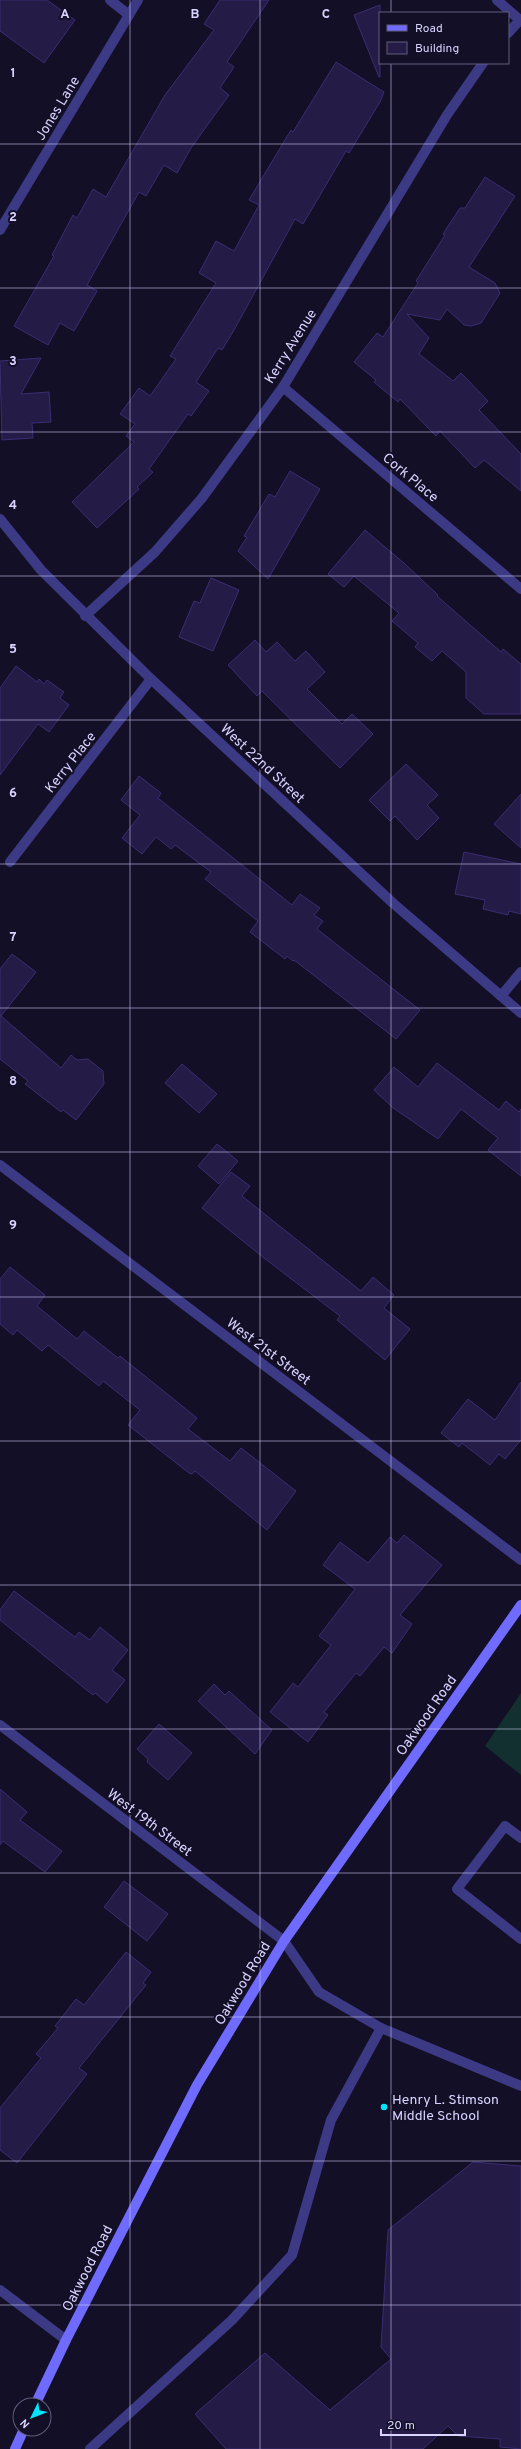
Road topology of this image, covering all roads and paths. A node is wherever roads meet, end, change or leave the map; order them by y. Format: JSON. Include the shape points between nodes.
{"nodes":[{"id":1,"x":110,"y":0,"type":"edge"},
{"id":2,"x":138,"y":0,"type":"edge"},
{"id":3,"x":497,"y":0,"type":"edge"},
{"id":4,"x":129,"y":14,"type":"junction"},
{"id":5,"x":520,"y":20,"type":"edge"},
{"id":6,"x":509,"y":32,"type":"edge"},
{"id":7,"x":482,"y":64,"type":"edge"},
{"id":8,"x":0,"y":230,"type":"edge"},
{"id":9,"x":282,"y":387,"type":"junction"},
{"id":10,"x":0,"y":519,"type":"edge"},
{"id":11,"x":521,"y":589,"type":"edge"},
{"id":12,"x":85,"y":616,"type":"junction"},
{"id":13,"x":151,"y":679,"type":"junction"},
{"id":14,"x":10,"y":862,"type":"dead end"},
{"id":15,"x":521,"y":972,"type":"edge"},
{"id":16,"x":501,"y":996,"type":"junction"},
{"id":17,"x":521,"y":1013,"type":"edge"},
{"id":18,"x":0,"y":1165,"type":"edge"},
{"id":19,"x":521,"y":1560,"type":"edge"},
{"id":20,"x":521,"y":1605,"type":"edge"},
{"id":21,"x":0,"y":1725,"type":"edge"},
{"id":22,"x":521,"y":1838,"type":"edge"},
{"id":23,"x":521,"y":1939,"type":"edge"},
{"id":24,"x":284,"y":1941,"type":"junction"},
{"id":25,"x":381,"y":2028,"type":"junction"},
{"id":26,"x":521,"y":2086,"type":"edge"},
{"id":27,"x":0,"y":2290,"type":"edge"},
{"id":28,"x":66,"y":2340,"type":"junction"},
{"id":29,"x":39,"y":2397,"type":"edge"},
{"id":30,"x":20,"y":2437,"type":"edge"},
{"id":31,"x":15,"y":2449,"type":"edge"},
{"id":32,"x":90,"y":2449,"type":"edge"}],
"edges":[{"from":1,"to":4,"type":"street"},
{"from":2,"to":4,"type":"street","name":"Jones Lane"},
{"from":3,"to":5,"type":"street"},
{"from":4,"to":8,"type":"street","name":"Jones Lane"},
{"from":5,"to":6,"type":"street"},
{"from":7,"to":9,"type":"street","name":"Kerry Avenue","via":[[447,115]]},
{"from":9,"to":11,"type":"street","name":"Cork Place"},
{"from":9,"to":12,"type":"street","name":"Kerry Avenue","via":[[202,498],[155,552]]},
{"from":10,"to":12,"type":"street","name":"West 22nd Street","via":[[41,570]]},
{"from":12,"to":13,"type":"street","name":"West 22nd Street"},
{"from":13,"to":14,"type":"street","name":"Kerry Place"},
{"from":13,"to":16,"type":"street","name":"West 22nd Street","via":[[394,904]]},
{"from":15,"to":16,"type":"street"},
{"from":16,"to":17,"type":"street","name":"West 22nd Street"},
{"from":18,"to":19,"type":"street","name":"West 21st Street"},
{"from":20,"to":24,"type":"main road","name":"Oakwood Road"},
{"from":21,"to":24,"type":"street","name":"West 19th Street"},
{"from":22,"to":23,"type":"street","via":[[506,1826],[457,1889]]},
{"from":24,"to":25,"type":"street","name":"West 19th Street","via":[[319,1992]]},
{"from":24,"to":28,"type":"main road","name":"Oakwood Road","via":[[197,2084]]},
{"from":25,"to":26,"type":"street","name":"West 19th Street"},
{"from":25,"to":32,"type":"street","via":[[331,2120],[292,2255],[232,2320]]},
{"from":27,"to":28,"type":"street"},
{"from":28,"to":29,"type":"main road","name":"Oakwood Road"},
{"from":30,"to":31,"type":"main road"}]}
